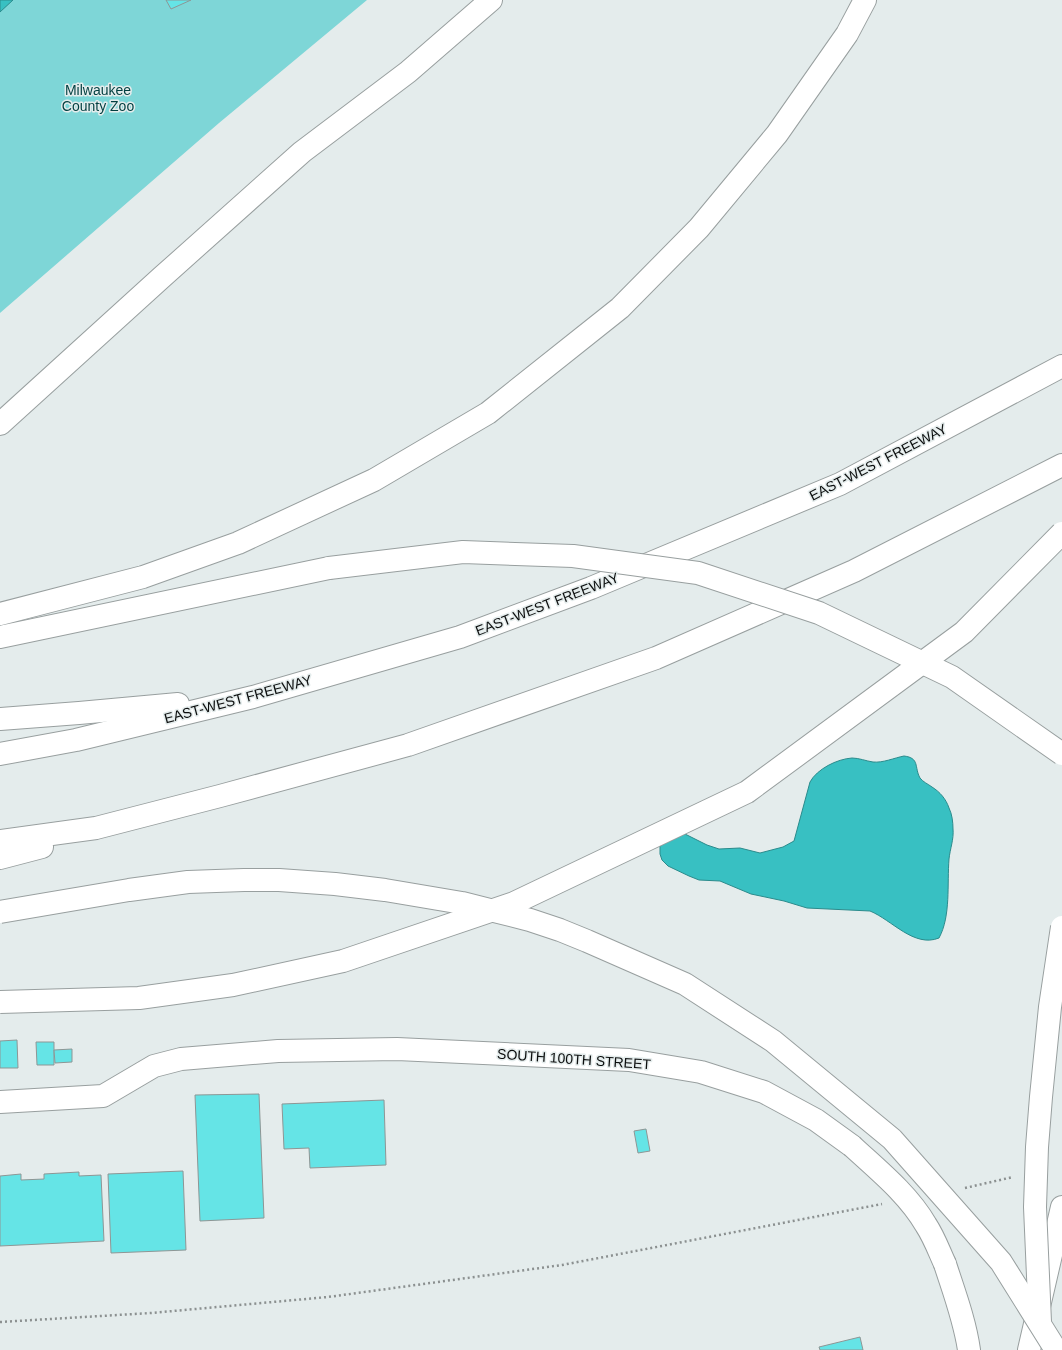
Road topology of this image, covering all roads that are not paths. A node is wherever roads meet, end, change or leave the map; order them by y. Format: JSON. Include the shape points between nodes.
{"nodes":[{"id":1,"x":491,"y":0,"type":"edge"},
{"id":2,"x":865,"y":0,"type":"edge"},
{"id":3,"x":1062,"y":366,"type":"edge"},
{"id":4,"x":0,"y":424,"type":"edge"},
{"id":5,"x":1062,"y":466,"type":"edge"},
{"id":6,"x":1062,"y":533,"type":"edge"},
{"id":7,"x":0,"y":614,"type":"edge"},
{"id":8,"x":0,"y":637,"type":"edge"},
{"id":9,"x":253,"y":697,"type":"junction"},
{"id":10,"x":0,"y":719,"type":"edge"},
{"id":11,"x":0,"y":754,"type":"edge"},
{"id":12,"x":1062,"y":754,"type":"edge"},
{"id":13,"x":96,"y":828,"type":"junction"},
{"id":14,"x":0,"y":841,"type":"edge"},
{"id":15,"x":0,"y":858,"type":"edge"},
{"id":16,"x":0,"y":912,"type":"edge"},
{"id":17,"x":1062,"y":927,"type":"edge"},
{"id":18,"x":0,"y":1002,"type":"edge"},
{"id":19,"x":0,"y":1102,"type":"edge"},
{"id":20,"x":1060,"y":1216,"type":"edge"},
{"id":21,"x":968,"y":1350,"type":"edge"},
{"id":22,"x":1029,"y":1350,"type":"edge"},
{"id":23,"x":1042,"y":1350,"type":"edge"},
{"id":24,"x":1056,"y":1350,"type":"edge"}],
"edges":[{"from":1,"to":4,"type":"main road","via":[[408,72],[302,152]]},
{"from":2,"to":7,"type":"main road","via":[[847,34],[777,134],[698,228],[620,308],[488,413],[374,480],[238,543],[143,577]]},
{"from":3,"to":9,"type":"main road","name":"EAST-WEST FREEWAY","via":[[840,484],[591,588],[460,637]]},
{"from":5,"to":13,"type":"main road","via":[[854,570],[656,658],[408,745]]},
{"from":6,"to":18,"type":"main road","bridge":true,"via":[[964,632],[747,792],[514,903],[343,961],[233,985],[139,998]]},
{"from":8,"to":12,"type":"main road","bridge":true,"via":[[329,568],[463,552],[573,556],[698,573],[818,614],[952,677]]},
{"from":9,"to":10,"type":"main road"},
{"from":9,"to":11,"type":"main road","name":"EAST-WEST FREEWAY","via":[[76,740]]},
{"from":13,"to":14,"type":"main road"},
{"from":13,"to":15,"type":"main road"},
{"from":16,"to":24,"type":"main road","bridge":true,"via":[[188,882],[278,880],[385,890],[462,903],[530,920],[587,941],[684,984],[773,1041],[892,1139],[1001,1262]]},
{"from":17,"to":23,"type":"main road","bridge":true,"via":[[1050,1007],[1037,1147],[1035,1207]]},
{"from":19,"to":21,"type":"main road","name":"SOUTH 100TH STREET","bridge":true,"via":[[103,1096],[154,1066],[181,1059],[278,1051],[397,1049],[629,1060],[701,1072],[764,1092],[816,1120],[852,1146],[885,1176],[926,1225],[945,1264],[967,1336]]},
{"from":20,"to":22,"type":"main road"}]}
